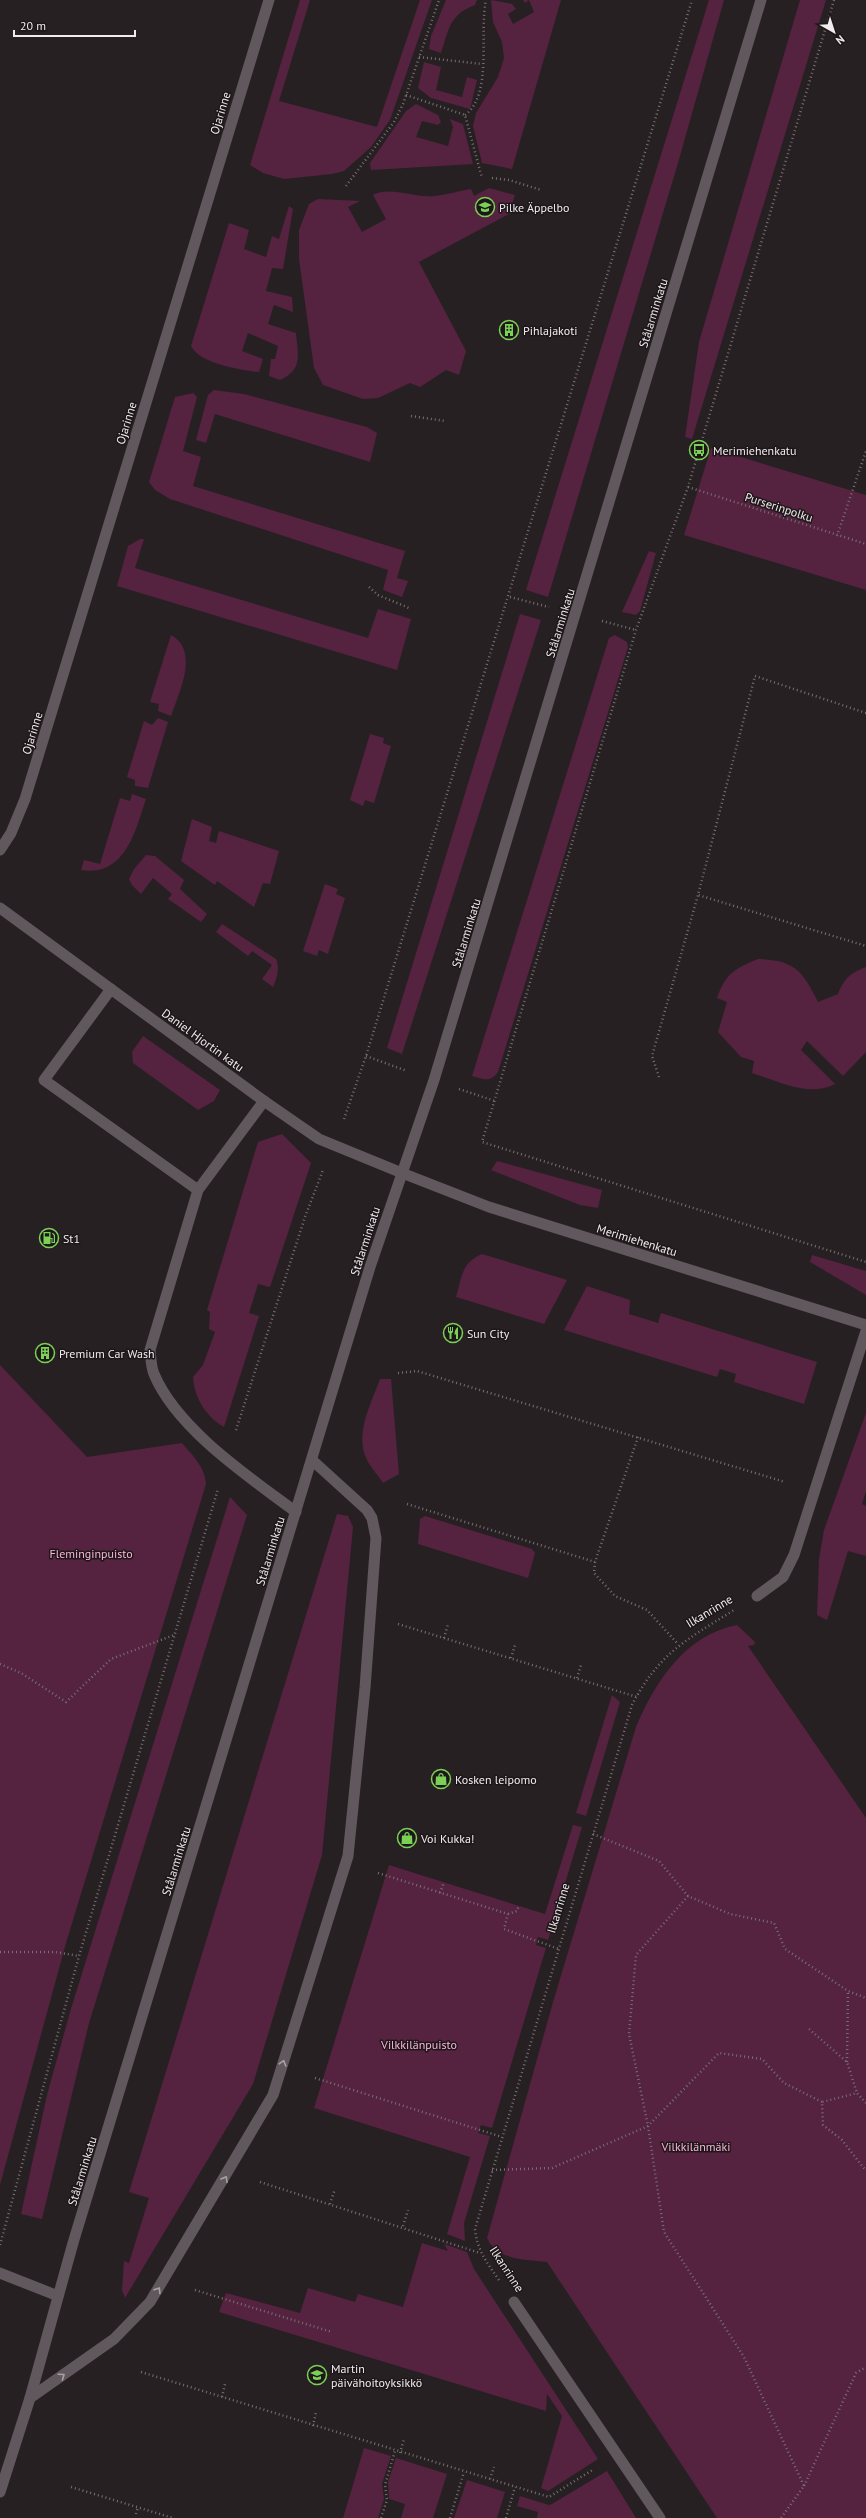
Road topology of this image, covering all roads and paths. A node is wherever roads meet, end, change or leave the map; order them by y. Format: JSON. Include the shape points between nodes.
{"nodes":[{"id":1,"x":268,"y":0,"type":"edge"},
{"id":2,"x":439,"y":0,"type":"edge"},
{"id":3,"x":486,"y":0,"type":"edge"},
{"id":4,"x":692,"y":0,"type":"edge"},
{"id":5,"x":761,"y":0,"type":"edge"},
{"id":6,"x":834,"y":0,"type":"edge"},
{"id":7,"x":420,"y":57,"type":"junction"},
{"id":8,"x":482,"y":64,"type":"junction"},
{"id":9,"x":406,"y":95,"type":"junction"},
{"id":10,"x":465,"y":115,"type":"junction"},
{"id":11,"x":482,"y":178,"type":"dead end"},
{"id":12,"x":492,"y":178,"type":"dead end"},
{"id":13,"x":346,"y":186,"type":"dead end"},
{"id":14,"x":541,"y":190,"type":"dead end"},
{"id":15,"x":411,"y":416,"type":"dead end"},
{"id":16,"x":445,"y":420,"type":"dead end"},
{"id":17,"x":866,"y":451,"type":"edge"},
{"id":18,"x":688,"y":487,"type":"junction"},
{"id":19,"x":837,"y":536,"type":"junction"},
{"id":20,"x":866,"y":544,"type":"edge"},
{"id":21,"x":369,"y":587,"type":"dead end"},
{"id":22,"x":409,"y":608,"type":"dead end"},
{"id":23,"x":866,"y":713,"type":"edge"},
{"id":24,"x":0,"y":850,"type":"edge"},
{"id":25,"x":698,"y":894,"type":"junction"},
{"id":26,"x":0,"y":908,"type":"edge"},
{"id":27,"x":866,"y":946,"type":"edge"},
{"id":28,"x":111,"y":989,"type":"junction"},
{"id":29,"x":659,"y":1077,"type":"dead end"},
{"id":30,"x":264,"y":1101,"type":"junction"},
{"id":31,"x":348,"y":1111,"type":"dead end"},
{"id":32,"x":402,"y":1172,"type":"junction"},
{"id":33,"x":321,"y":1174,"type":"dead end"},
{"id":34,"x":198,"y":1190,"type":"junction"},
{"id":35,"x":866,"y":1262,"type":"edge"},
{"id":36,"x":866,"y":1325,"type":"edge"},
{"id":37,"x":866,"y":1331,"type":"edge"},
{"id":38,"x":398,"y":1373,"type":"dead end"},
{"id":39,"x":638,"y":1437,"type":"junction"},
{"id":40,"x":226,"y":1459,"type":"junction"},
{"id":41,"x":312,"y":1460,"type":"junction"},
{"id":42,"x":786,"y":1482,"type":"dead end"},
{"id":43,"x":407,"y":1504,"type":"dead end"},
{"id":44,"x":296,"y":1512,"type":"junction"},
{"id":45,"x":595,"y":1562,"type":"junction"},
{"id":46,"x":757,"y":1596,"type":"joint"},
{"id":47,"x":398,"y":1624,"type":"dead end"},
{"id":48,"x":448,"y":1624,"type":"dead end"},
{"id":49,"x":174,"y":1635,"type":"junction"},
{"id":50,"x":444,"y":1638,"type":"junction"},
{"id":51,"x":678,"y":1644,"type":"junction"},
{"id":52,"x":515,"y":1645,"type":"dead end"},
{"id":53,"x":511,"y":1658,"type":"junction"},
{"id":54,"x":0,"y":1664,"type":"edge"},
{"id":55,"x":581,"y":1665,"type":"dead end"},
{"id":56,"x":577,"y":1678,"type":"junction"},
{"id":57,"x":636,"y":1696,"type":"junction"},
{"id":58,"x":593,"y":1834,"type":"junction"},
{"id":59,"x":378,"y":1873,"type":"dead end"},
{"id":60,"x":444,"y":1882,"type":"dead end"},
{"id":61,"x":440,"y":1893,"type":"junction"},
{"id":62,"x":688,"y":1896,"type":"junction"},
{"id":63,"x":519,"y":1906,"type":"dead end"},
{"id":64,"x":508,"y":1914,"type":"junction"},
{"id":65,"x":559,"y":1949,"type":"junction"},
{"id":66,"x":0,"y":1952,"type":"edge"},
{"id":67,"x":79,"y":1956,"type":"junction"},
{"id":68,"x":848,"y":1990,"type":"junction"},
{"id":69,"x":866,"y":1998,"type":"edge"},
{"id":70,"x":809,"y":2029,"type":"dead end"},
{"id":71,"x":848,"y":2062,"type":"junction"},
{"id":72,"x":315,"y":2078,"type":"dead end"},
{"id":73,"x":857,"y":2093,"type":"junction"},
{"id":74,"x":822,"y":2102,"type":"junction"},
{"id":75,"x":866,"y":2103,"type":"edge"},
{"id":76,"x":648,"y":2126,"type":"junction"},
{"id":77,"x":502,"y":2137,"type":"junction"},
{"id":78,"x":492,"y":2170,"type":"junction"},
{"id":79,"x":866,"y":2171,"type":"edge"},
{"id":80,"x":260,"y":2182,"type":"dead end"},
{"id":81,"x":335,"y":2188,"type":"dead end"},
{"id":82,"x":330,"y":2204,"type":"junction"},
{"id":83,"x":408,"y":2210,"type":"dead end"},
{"id":84,"x":403,"y":2226,"type":"junction"},
{"id":85,"x":0,"y":2245,"type":"edge"},
{"id":86,"x":480,"y":2253,"type":"junction"},
{"id":87,"x":0,"y":2273,"type":"edge"},
{"id":88,"x":195,"y":2290,"type":"dead end"},
{"id":89,"x":58,"y":2296,"type":"junction"},
{"id":90,"x":514,"y":2302,"type":"joint"},
{"id":91,"x":332,"y":2332,"type":"dead end"},
{"id":92,"x":866,"y":2367,"type":"edge"},
{"id":93,"x":141,"y":2372,"type":"dead end"},
{"id":94,"x":225,"y":2384,"type":"dead end"},
{"id":95,"x":30,"y":2398,"type":"junction"},
{"id":96,"x":222,"y":2398,"type":"junction"},
{"id":97,"x":316,"y":2412,"type":"dead end"},
{"id":98,"x":313,"y":2426,"type":"junction"},
{"id":99,"x":404,"y":2440,"type":"dead end"},
{"id":100,"x":395,"y":2451,"type":"junction"},
{"id":101,"x":400,"y":2453,"type":"junction"},
{"id":102,"x":618,"y":2455,"type":"junction"},
{"id":103,"x":494,"y":2467,"type":"dead end"},
{"id":104,"x":464,"y":2472,"type":"junction"},
{"id":105,"x":490,"y":2480,"type":"junction"},
{"id":106,"x":804,"y":2486,"type":"junction"},
{"id":107,"x":71,"y":2487,"type":"dead end"},
{"id":108,"x":515,"y":2487,"type":"junction"},
{"id":109,"x":0,"y":2492,"type":"edge"},
{"id":110,"x":138,"y":2507,"type":"junction"},
{"id":111,"x":136,"y":2514,"type":"dead end"},
{"id":112,"x":173,"y":2518,"type":"edge"},
{"id":113,"x":381,"y":2518,"type":"edge"},
{"id":114,"x":450,"y":2518,"type":"edge"},
{"id":115,"x":506,"y":2518,"type":"edge"},
{"id":116,"x":660,"y":2518,"type":"edge"},
{"id":117,"x":781,"y":2518,"type":"edge"}],
"edges":[{"from":1,"to":24,"type":"main road","name":"Ojarinne","via":[[25,799],[11,833]]},
{"from":2,"to":7,"type":"path"},
{"from":3,"to":8,"type":"path","via":[[483,13]]},
{"from":4,"to":31,"type":"path","via":[[510,597]]},
{"from":5,"to":32,"type":"main road","name":"Stålarminkatu","via":[[443,1052]]},
{"from":6,"to":18,"type":"path"},
{"from":7,"to":8,"type":"path"},
{"from":7,"to":9,"type":"path"},
{"from":8,"to":10,"type":"path","via":[[478,100],[472,110]]},
{"from":9,"to":10,"type":"path"},
{"from":9,"to":13,"type":"path","via":[[394,122]]},
{"from":10,"to":11,"type":"path"},
{"from":12,"to":14,"type":"path","via":[[509,180]]},
{"from":15,"to":16,"type":"path"},
{"from":17,"to":19,"type":"path"},
{"from":18,"to":19,"type":"path","name":"Purserinpolku"},
{"from":18,"to":35,"type":"path","via":[[636,630],[482,1142]]},
{"from":19,"to":20,"type":"path","name":"Purserinpolku"},
{"from":21,"to":22,"type":"path","via":[[378,595]]},
{"from":23,"to":25,"type":"path","via":[[755,676]]},
{"from":25,"to":27,"type":"path"},
{"from":25,"to":29,"type":"path","via":[[652,1056]]},
{"from":26,"to":28,"type":"main road","name":"Daniel Hjortin katu"},
{"from":28,"to":30,"type":"main road","name":"Daniel Hjortin katu"},
{"from":28,"to":34,"type":"main road","via":[[44,1080]]},
{"from":30,"to":32,"type":"main road","name":"Daniel Hjortin katu","via":[[320,1140]]},
{"from":30,"to":34,"type":"main road"},
{"from":32,"to":36,"type":"main road","name":"Merimiehenkatu","via":[[489,1207]]},
{"from":32,"to":41,"type":"main road","name":"Stålarminkatu","via":[[370,1267]]},
{"from":33,"to":40,"type":"path"},
{"from":34,"to":40,"type":"main road","via":[[150,1350],[153,1373],[166,1397]]},
{"from":37,"to":46,"type":"main road","via":[[794,1555],[782,1576]]},
{"from":38,"to":39,"type":"path","via":[[417,1371]]},
{"from":39,"to":42,"type":"path"},
{"from":39,"to":45,"type":"path"},
{"from":40,"to":44,"type":"main road"},
{"from":40,"to":49,"type":"path"},
{"from":41,"to":44,"type":"main road","name":"Stålarminkatu"},
{"from":95,"to":41,"type":"main road","one_way":true,"via":[[114,2339],[145,2308],[195,2231],[273,2095],[348,1856],[365,1688],[376,1538],[372,1518],[367,1510]]},
{"from":43,"to":45,"type":"path"},
{"from":44,"to":89,"type":"main road","name":"Stålarminkatu"},
{"from":45,"to":51,"type":"path","via":[[594,1573],[615,1596],[647,1610]]},
{"from":46,"to":51,"type":"path","name":"Ilkanrinne"},
{"from":47,"to":50,"type":"path"},
{"from":48,"to":50,"type":"path"},
{"from":49,"to":54,"type":"path","via":[[111,1659],[66,1702],[21,1673]]},
{"from":49,"to":67,"type":"path"},
{"from":50,"to":53,"type":"path"},
{"from":51,"to":57,"type":"path","name":"Ilkanrinne","via":[[655,1668]]},
{"from":52,"to":53,"type":"path"},
{"from":53,"to":56,"type":"path"},
{"from":55,"to":56,"type":"path"},
{"from":56,"to":57,"type":"path"},
{"from":57,"to":58,"type":"path","name":"Ilkanrinne"},
{"from":58,"to":62,"type":"path","via":[[659,1861]]},
{"from":58,"to":65,"type":"path","name":"Ilkanrinne"},
{"from":59,"to":61,"type":"path"},
{"from":60,"to":61,"type":"path"},
{"from":61,"to":64,"type":"path"},
{"from":62,"to":68,"type":"path","via":[[730,1914],[774,1923],[785,1949]]},
{"from":62,"to":76,"type":"path","via":[[636,1955],[629,2034]]},
{"from":63,"to":64,"type":"path","via":[[517,1911]]},
{"from":64,"to":65,"type":"path","via":[[504,1929]]},
{"from":65,"to":77,"type":"path","name":"Ilkanrinne"},
{"from":66,"to":67,"type":"path","via":[[55,1952]]},
{"from":67,"to":85,"type":"path"},
{"from":68,"to":69,"type":"path"},
{"from":68,"to":71,"type":"path"},
{"from":70,"to":71,"type":"path"},
{"from":71,"to":73,"type":"path"},
{"from":72,"to":77,"type":"path"},
{"from":73,"to":74,"type":"path"},
{"from":73,"to":75,"type":"path"},
{"from":74,"to":76,"type":"path","via":[[784,2083],[762,2059],[719,2053]]},
{"from":74,"to":79,"type":"path","via":[[823,2125],[842,2140]]},
{"from":76,"to":78,"type":"path","via":[[552,2168]]},
{"from":76,"to":106,"type":"path","via":[[664,2232],[744,2357]]},
{"from":77,"to":78,"type":"path","name":"Ilkanrinne"},
{"from":78,"to":86,"type":"path","name":"Ilkanrinne","via":[[475,2229]]},
{"from":80,"to":82,"type":"path"},
{"from":81,"to":82,"type":"path"},
{"from":82,"to":84,"type":"path"},
{"from":83,"to":84,"type":"path"},
{"from":84,"to":86,"type":"path"},
{"from":86,"to":90,"type":"path","name":"Ilkanrinne"},
{"from":87,"to":89,"type":"main road"},
{"from":88,"to":91,"type":"path"},
{"from":89,"to":95,"type":"main road","name":"Stålarminkatu"},
{"from":90,"to":102,"type":"main road","name":"Ilkanrinne"},
{"from":92,"to":106,"type":"path","via":[[856,2373]]},
{"from":93,"to":96,"type":"path"},
{"from":94,"to":96,"type":"path"},
{"from":95,"to":109,"type":"main road","name":"Stålarminkatu"},
{"from":96,"to":98,"type":"path"},
{"from":97,"to":98,"type":"path"},
{"from":98,"to":100,"type":"path"},
{"from":99,"to":101,"type":"path"},
{"from":100,"to":101,"type":"path"},
{"from":100,"to":113,"type":"path","via":[[385,2485],[387,2500]]},
{"from":101,"to":104,"type":"path"},
{"from":102,"to":108,"type":"path","via":[[549,2497]]},
{"from":102,"to":116,"type":"main road","name":"Ilkanrinne"},
{"from":103,"to":105,"type":"path"},
{"from":104,"to":105,"type":"path"},
{"from":104,"to":114,"type":"path"},
{"from":105,"to":108,"type":"path"},
{"from":106,"to":117,"type":"path"},
{"from":107,"to":110,"type":"path"},
{"from":108,"to":115,"type":"path"},
{"from":110,"to":111,"type":"path"},
{"from":110,"to":112,"type":"path"}]}
